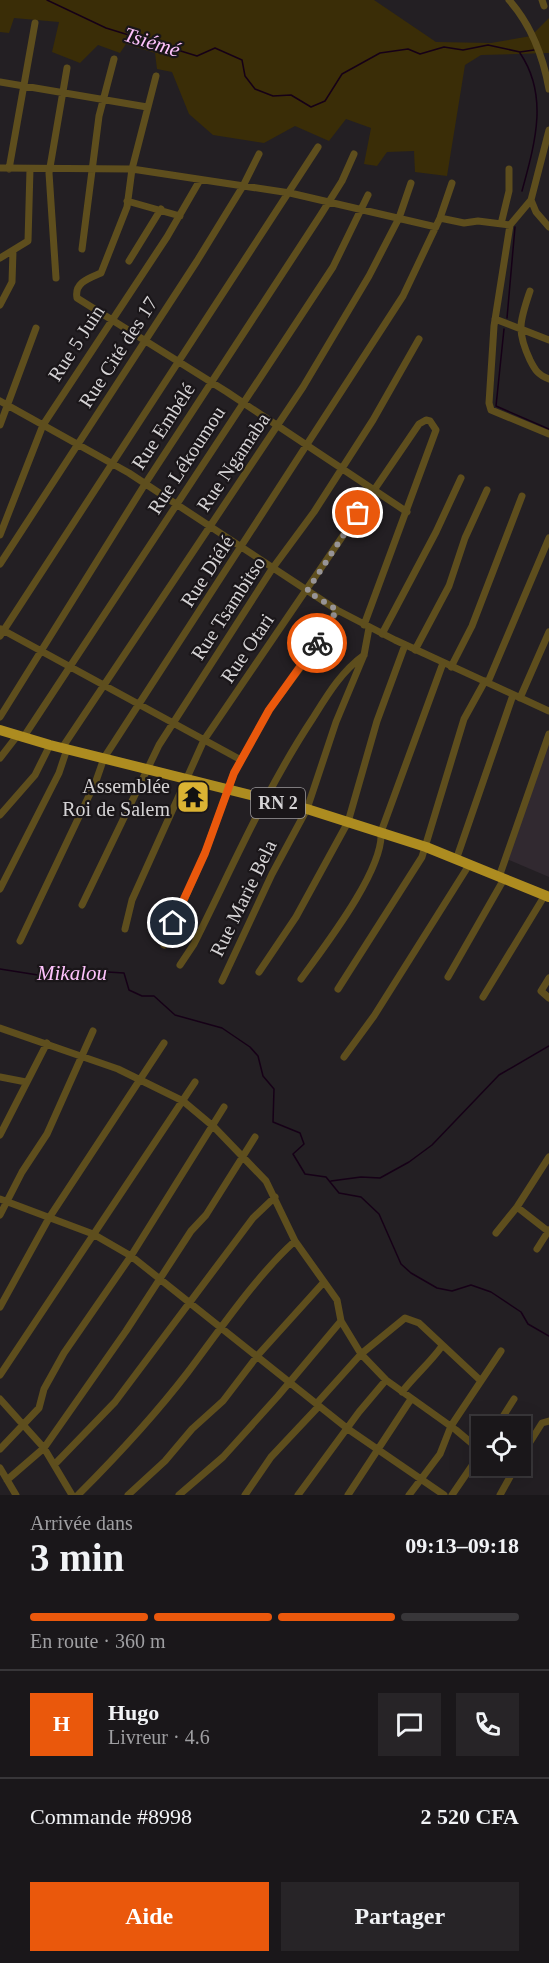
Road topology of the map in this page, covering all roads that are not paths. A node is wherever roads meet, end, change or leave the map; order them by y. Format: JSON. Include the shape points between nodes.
{"nodes":[{"id":1,"x":509,"y":0,"type":"edge"},
{"id":2,"x":36,"y":23,"type":"dead end"},
{"id":3,"x":114,"y":59,"type":"dead end"},
{"id":4,"x":67,"y":68,"type":"dead end"},
{"id":5,"x":156,"y":76,"type":"dead end"},
{"id":6,"x":0,"y":82,"type":"edge"},
{"id":7,"x":25,"y":86,"type":"junction"},
{"id":8,"x":549,"y":89,"type":"edge"},
{"id":9,"x":63,"y":92,"type":"junction"},
{"id":10,"x":102,"y":101,"type":"junction"},
{"id":11,"x":147,"y":106,"type":"junction"},
{"id":12,"x":549,"y":130,"type":"edge"},
{"id":13,"x":318,"y":147,"type":"dead end"},
{"id":14,"x":259,"y":154,"type":"dead end"},
{"id":15,"x":354,"y":154,"type":"dead end"},
{"id":16,"x":0,"y":168,"type":"edge"},
{"id":17,"x":93,"y":168,"type":"junction"},
{"id":18,"x":9,"y":169,"type":"junction"},
{"id":19,"x":30,"y":169,"type":"junction"},
{"id":20,"x":50,"y":169,"type":"junction"},
{"id":21,"x":132,"y":169,"type":"junction"},
{"id":22,"x":509,"y":169,"type":"dead end"},
{"id":23,"x":200,"y":180,"type":"junction"},
{"id":24,"x":411,"y":183,"type":"dead end"},
{"id":25,"x":452,"y":183,"type":"dead end"},
{"id":26,"x":243,"y":186,"type":"junction"},
{"id":27,"x":290,"y":193,"type":"junction"},
{"id":28,"x":368,"y":195,"type":"dead end"},
{"id":29,"x":531,"y":200,"type":"junction"},
{"id":30,"x":127,"y":201,"type":"junction"},
{"id":31,"x":327,"y":201,"type":"junction"},
{"id":32,"x":161,"y":209,"type":"junction"},
{"id":33,"x":363,"y":210,"type":"junction"},
{"id":34,"x":180,"y":216,"type":"junction"},
{"id":35,"x":399,"y":218,"type":"junction"},
{"id":36,"x":440,"y":218,"type":"junction"},
{"id":37,"x":501,"y":224,"type":"junction"},
{"id":38,"x":510,"y":225,"type":"junction"},
{"id":39,"x":436,"y":226,"type":"junction"},
{"id":40,"x":549,"y":227,"type":"edge"},
{"id":41,"x":82,"y":249,"type":"dead end"},
{"id":42,"x":14,"y":251,"type":"junction"},
{"id":43,"x":0,"y":258,"type":"edge"},
{"id":44,"x":129,"y":261,"type":"dead end"},
{"id":45,"x":57,"y":278,"type":"dead end"},
{"id":46,"x":530,"y":291,"type":"dead end"},
{"id":47,"x":0,"y":305,"type":"edge"},
{"id":48,"x":111,"y":320,"type":"junction"},
{"id":49,"x":495,"y":320,"type":"junction"},
{"id":50,"x":36,"y":328,"type":"dead end"},
{"id":51,"x":520,"y":330,"type":"junction"},
{"id":52,"x":419,"y":339,"type":"dead end"},
{"id":53,"x":549,"y":340,"type":"edge"},
{"id":54,"x":145,"y":341,"type":"junction"},
{"id":55,"x":180,"y":363,"type":"junction"},
{"id":56,"x":549,"y":379,"type":"edge"},
{"id":57,"x":211,"y":383,"type":"junction"},
{"id":58,"x":242,"y":402,"type":"junction"},
{"id":59,"x":3,"y":403,"type":"edge"},
{"id":60,"x":0,"y":425,"type":"edge"},
{"id":61,"x":43,"y":425,"type":"junction"},
{"id":62,"x":276,"y":426,"type":"junction"},
{"id":63,"x":436,"y":430,"type":"joint"},
{"id":64,"x":549,"y":434,"type":"edge"},
{"id":65,"x":79,"y":444,"type":"junction"},
{"id":66,"x":307,"y":446,"type":"junction"},
{"id":67,"x":111,"y":464,"type":"junction"},
{"id":68,"x":341,"y":468,"type":"junction"},
{"id":69,"x":461,"y":478,"type":"dead end"},
{"id":70,"x":145,"y":484,"type":"junction"},
{"id":71,"x":375,"y":490,"type":"junction"},
{"id":72,"x":487,"y":490,"type":"dead end"},
{"id":73,"x":522,"y":496,"type":"dead end"},
{"id":74,"x":177,"y":504,"type":"junction"},
{"id":75,"x":407,"y":512,"type":"junction"},
{"id":76,"x":210,"y":526,"type":"junction"},
{"id":77,"x":0,"y":535,"type":"edge"},
{"id":78,"x":549,"y":538,"type":"edge"},
{"id":79,"x":15,"y":541,"type":"junction"},
{"id":80,"x":242,"y":548,"type":"junction"},
{"id":81,"x":0,"y":564,"type":"edge"},
{"id":82,"x":272,"y":569,"type":"junction"},
{"id":83,"x":307,"y":591,"type":"junction"},
{"id":84,"x":337,"y":610,"type":"junction"},
{"id":85,"x":367,"y":627,"type":"junction"},
{"id":86,"x":1,"y":631,"type":"edge"},
{"id":87,"x":549,"y":632,"type":"edge"},
{"id":88,"x":382,"y":634,"type":"junction"},
{"id":89,"x":405,"y":645,"type":"junction"},
{"id":90,"x":40,"y":650,"type":"junction"},
{"id":91,"x":415,"y":650,"type":"junction"},
{"id":92,"x":364,"y":654,"type":"junction"},
{"id":93,"x":443,"y":663,"type":"junction"},
{"id":94,"x":69,"y":667,"type":"junction"},
{"id":95,"x":451,"y":667,"type":"junction"},
{"id":96,"x":486,"y":681,"type":"junction"},
{"id":97,"x":104,"y":686,"type":"junction"},
{"id":98,"x":517,"y":697,"type":"junction"},
{"id":99,"x":137,"y":704,"type":"junction"},
{"id":100,"x":549,"y":711,"type":"edge"},
{"id":101,"x":0,"y":717,"type":"edge"},
{"id":102,"x":172,"y":724,"type":"junction"},
{"id":103,"x":0,"y":730,"type":"edge"},
{"id":104,"x":549,"y":734,"type":"edge"},
{"id":105,"x":20,"y":737,"type":"junction"},
{"id":106,"x":204,"y":740,"type":"junction"},
{"id":107,"x":50,"y":745,"type":"junction"},
{"id":108,"x":65,"y":749,"type":"junction"},
{"id":109,"x":0,"y":758,"type":"edge"},
{"id":110,"x":104,"y":758,"type":"junction"},
{"id":111,"x":241,"y":760,"type":"junction"},
{"id":112,"x":147,"y":770,"type":"junction"},
{"id":113,"x":186,"y":778,"type":"junction"},
{"id":114,"x":227,"y":790,"type":"junction"},
{"id":115,"x":265,"y":800,"type":"junction"},
{"id":116,"x":307,"y":809,"type":"junction"},
{"id":117,"x":0,"y":815,"type":"edge"},
{"id":118,"x":348,"y":822,"type":"junction"},
{"id":119,"x":381,"y":832,"type":"junction"},
{"id":120,"x":426,"y":847,"type":"junction"},
{"id":121,"x":456,"y":860,"type":"junction"},
{"id":122,"x":469,"y":865,"type":"junction"},
{"id":123,"x":502,"y":878,"type":"junction"},
{"id":124,"x":0,"y":889,"type":"edge"},
{"id":125,"x":547,"y":896,"type":"edge"},
{"id":126,"x":82,"y":905,"type":"dead end"},
{"id":127,"x":125,"y":929,"type":"dead end"},
{"id":128,"x":20,"y":941,"type":"dead end"},
{"id":129,"x":164,"y":945,"type":"dead end"},
{"id":130,"x":180,"y":965,"type":"dead end"},
{"id":131,"x":259,"y":972,"type":"dead end"},
{"id":132,"x":448,"y":977,"type":"dead end"},
{"id":133,"x":549,"y":978,"type":"edge"},
{"id":134,"x":301,"y":979,"type":"dead end"},
{"id":135,"x":222,"y":981,"type":"dead end"},
{"id":136,"x":338,"y":989,"type":"dead end"},
{"id":137,"x":483,"y":997,"type":"dead end"},
{"id":138,"x":549,"y":998,"type":"edge"},
{"id":139,"x":0,"y":1028,"type":"edge"},
{"id":140,"x":93,"y":1031,"type":"dead end"},
{"id":141,"x":46,"y":1043,"type":"junction"},
{"id":142,"x":164,"y":1043,"type":"dead end"},
{"id":143,"x":82,"y":1054,"type":"junction"},
{"id":144,"x":344,"y":1057,"type":"dead end"},
{"id":145,"x":0,"y":1077,"type":"edge"},
{"id":146,"x":142,"y":1080,"type":"junction"},
{"id":147,"x":26,"y":1082,"type":"junction"},
{"id":148,"x":195,"y":1083,"type":"dead end"},
{"id":149,"x":183,"y":1101,"type":"junction"},
{"id":150,"x":224,"y":1107,"type":"dead end"},
{"id":151,"x":211,"y":1125,"type":"junction"},
{"id":152,"x":0,"y":1135,"type":"edge"},
{"id":153,"x":255,"y":1137,"type":"dead end"},
{"id":154,"x":242,"y":1156,"type":"junction"},
{"id":155,"x":549,"y":1157,"type":"edge"},
{"id":156,"x":274,"y":1197,"type":"junction"},
{"id":157,"x":4,"y":1200,"type":"edge"},
{"id":158,"x":517,"y":1207,"type":"junction"},
{"id":159,"x":0,"y":1215,"type":"edge"},
{"id":160,"x":49,"y":1218,"type":"junction"},
{"id":161,"x":549,"y":1231,"type":"edge"},
{"id":162,"x":495,"y":1233,"type":"dead end"},
{"id":163,"x":93,"y":1234,"type":"junction"},
{"id":164,"x":295,"y":1241,"type":"junction"},
{"id":165,"x":537,"y":1249,"type":"dead end"},
{"id":166,"x":131,"y":1256,"type":"junction"},
{"id":167,"x":160,"y":1278,"type":"junction"},
{"id":168,"x":322,"y":1283,"type":"junction"},
{"id":169,"x":192,"y":1302,"type":"junction"},
{"id":170,"x":0,"y":1307,"type":"edge"},
{"id":171,"x":341,"y":1321,"type":"junction"},
{"id":172,"x":222,"y":1326,"type":"junction"},
{"id":173,"x":442,"y":1346,"type":"junction"},
{"id":174,"x":501,"y":1351,"type":"dead end"},
{"id":175,"x":362,"y":1354,"type":"junction"},
{"id":176,"x":258,"y":1356,"type":"junction"},
{"id":177,"x":0,"y":1374,"type":"edge"},
{"id":178,"x":290,"y":1380,"type":"junction"},
{"id":179,"x":386,"y":1380,"type":"junction"},
{"id":180,"x":481,"y":1381,"type":"junction"},
{"id":181,"x":402,"y":1392,"type":"junction"},
{"id":182,"x":514,"y":1398,"type":"dead end"},
{"id":183,"x":0,"y":1399,"type":"edge"},
{"id":184,"x":411,"y":1399,"type":"junction"},
{"id":185,"x":318,"y":1404,"type":"junction"},
{"id":186,"x":503,"y":1416,"type":"edge"},
{"id":187,"x":549,"y":1421,"type":"edge"},
{"id":188,"x":24,"y":1425,"type":"junction"},
{"id":189,"x":451,"y":1426,"type":"junction"},
{"id":190,"x":348,"y":1429,"type":"junction"},
{"id":191,"x":531,"y":1440,"type":"edge"},
{"id":192,"x":471,"y":1443,"type":"edge"},
{"id":193,"x":44,"y":1448,"type":"junction"},
{"id":194,"x":0,"y":1449,"type":"edge"},
{"id":195,"x":377,"y":1450,"type":"junction"},
{"id":196,"x":55,"y":1464,"type":"junction"},
{"id":197,"x":471,"y":1466,"type":"edge"},
{"id":198,"x":0,"y":1468,"type":"edge"},
{"id":199,"x":510,"y":1476,"type":"edge"},
{"id":200,"x":421,"y":1479,"type":"junction"},
{"id":201,"x":7,"y":1480,"type":"junction"},
{"id":202,"x":16,"y":1495,"type":"edge"},
{"id":203,"x":72,"y":1495,"type":"edge"},
{"id":204,"x":78,"y":1495,"type":"edge"},
{"id":205,"x":128,"y":1495,"type":"edge"},
{"id":206,"x":179,"y":1495,"type":"edge"},
{"id":207,"x":244,"y":1495,"type":"edge"},
{"id":208,"x":298,"y":1495,"type":"edge"},
{"id":209,"x":348,"y":1495,"type":"edge"},
{"id":210,"x":409,"y":1495,"type":"edge"},
{"id":211,"x":444,"y":1495,"type":"edge"},
{"id":212,"x":452,"y":1495,"type":"edge"},
{"id":213,"x":500,"y":1495,"type":"edge"}],
"edges":[{"from":1,"to":8,"type":"street","via":[[535,38]]},
{"from":2,"to":7,"type":"street"},
{"from":3,"to":10,"type":"street"},
{"from":4,"to":9,"type":"street"},
{"from":5,"to":11,"type":"street"},
{"from":6,"to":7,"type":"street"},
{"from":7,"to":9,"type":"street"},
{"from":7,"to":18,"type":"street"},
{"from":9,"to":10,"type":"street"},
{"from":9,"to":20,"type":"street"},
{"from":10,"to":11,"type":"street"},
{"from":10,"to":17,"type":"street"},
{"from":11,"to":21,"type":"street"},
{"from":12,"to":29,"type":"street"},
{"from":13,"to":27,"type":"street"},
{"from":14,"to":26,"type":"street","name":"Rue Cité des 17"},
{"from":15,"to":31,"type":"street","name":"Rue Embélé","via":[[342,181]]},
{"from":16,"to":18,"type":"street"},
{"from":17,"to":20,"type":"street"},
{"from":17,"to":21,"type":"street"},
{"from":17,"to":41,"type":"street"},
{"from":18,"to":19,"type":"street"},
{"from":19,"to":20,"type":"street"},
{"from":19,"to":42,"type":"street","via":[[28,241]]},
{"from":20,"to":45,"type":"street"},
{"from":21,"to":23,"type":"street"},
{"from":21,"to":30,"type":"street"},
{"from":22,"to":37,"type":"street","via":[[509,191]]},
{"from":23,"to":26,"type":"street"},
{"from":23,"to":34,"type":"street","name":"Rue 5 Juin"},
{"from":24,"to":35,"type":"street","name":"Rue Ngamaba"},
{"from":25,"to":36,"type":"street","name":"Rue Diélé"},
{"from":26,"to":27,"type":"street"},
{"from":26,"to":54,"type":"street","name":"Rue Cité des 17"},
{"from":27,"to":31,"type":"street"},
{"from":27,"to":55,"type":"street"},
{"from":28,"to":33,"type":"street","name":"Rue Lékoumou"},
{"from":29,"to":38,"type":"street"},
{"from":29,"to":40,"type":"street"},
{"from":30,"to":32,"type":"street"},
{"from":30,"to":48,"type":"street","via":[[119,233],[101,273],[87,277],[76,293],[80,300]]},
{"from":31,"to":33,"type":"street"},
{"from":31,"to":57,"type":"street","name":"Rue Embélé"},
{"from":32,"to":34,"type":"street"},
{"from":32,"to":44,"type":"street"},
{"from":33,"to":35,"type":"street"},
{"from":33,"to":58,"type":"street","name":"Rue Lékoumou","via":[[333,267]]},
{"from":34,"to":48,"type":"street","name":"Rue 5 Juin"},
{"from":35,"to":39,"type":"street"},
{"from":35,"to":62,"type":"street","name":"Rue Ngamaba","via":[[334,335]]},
{"from":36,"to":37,"type":"street"},
{"from":36,"to":39,"type":"street","name":"Rue Diélé"},
{"from":37,"to":38,"type":"street"},
{"from":38,"to":49,"type":"street"},
{"from":39,"to":66,"type":"street","name":"Rue Diélé","via":[[404,296]]},
{"from":42,"to":43,"type":"street"},
{"from":42,"to":47,"type":"street","via":[[12,282]]},
{"from":46,"to":51,"type":"street"},
{"from":48,"to":54,"type":"street"},
{"from":48,"to":61,"type":"street","name":"Rue 5 Juin"},
{"from":49,"to":51,"type":"street"},
{"from":49,"to":64,"type":"street","via":[[489,406]]},
{"from":50,"to":59,"type":"street"},
{"from":51,"to":53,"type":"street"},
{"from":51,"to":56,"type":"street","via":[[520,339],[536,372]]},
{"from":52,"to":68,"type":"street","name":"Rue Tsambitso"},
{"from":54,"to":55,"type":"street"},
{"from":54,"to":65,"type":"street","name":"Rue Cité des 17"},
{"from":55,"to":57,"type":"street"},
{"from":55,"to":67,"type":"street"},
{"from":57,"to":58,"type":"street"},
{"from":57,"to":70,"type":"street","name":"Rue Embélé"},
{"from":58,"to":62,"type":"street"},
{"from":58,"to":74,"type":"street","name":"Rue Lékoumou"},
{"from":59,"to":60,"type":"street"},
{"from":59,"to":61,"type":"street"},
{"from":61,"to":65,"type":"street"},
{"from":61,"to":77,"type":"street","name":"Rue 5 Juin"},
{"from":62,"to":66,"type":"street"},
{"from":62,"to":76,"type":"street","name":"Rue Ngamaba"},
{"from":63,"to":71,"type":"street","name":"Rue Otari","via":[[433,423],[422,422]]},
{"from":63,"to":75,"type":"street","name":"Rue Marie Bela"},
{"from":65,"to":67,"type":"street"},
{"from":65,"to":79,"type":"street","name":"Rue Cité des 17"},
{"from":66,"to":68,"type":"street"},
{"from":66,"to":80,"type":"street","name":"Rue Diélé"},
{"from":67,"to":70,"type":"street"},
{"from":67,"to":86,"type":"street"},
{"from":68,"to":71,"type":"street"},
{"from":68,"to":82,"type":"street","name":"Rue Tsambitso"},
{"from":69,"to":88,"type":"street"},
{"from":70,"to":74,"type":"street"},
{"from":70,"to":90,"type":"street","name":"Rue Embélé"},
{"from":71,"to":75,"type":"street"},
{"from":71,"to":83,"type":"street","name":"Rue Otari"},
{"from":72,"to":91,"type":"street","via":[[449,586]]},
{"from":73,"to":95,"type":"street","via":[[472,626]]},
{"from":74,"to":76,"type":"street"},
{"from":74,"to":94,"type":"street","name":"Rue Lékoumou"},
{"from":75,"to":85,"type":"street","name":"Rue Marie Bela"},
{"from":76,"to":80,"type":"street"},
{"from":76,"to":97,"type":"street","name":"Rue Ngamaba"},
{"from":77,"to":79,"type":"street"},
{"from":78,"to":96,"type":"street"},
{"from":79,"to":81,"type":"street","name":"Rue Cité des 17"},
{"from":80,"to":82,"type":"street"},
{"from":80,"to":99,"type":"street","name":"Rue Diélé"},
{"from":82,"to":83,"type":"street"},
{"from":82,"to":102,"type":"street","name":"Rue Tsambitso"},
{"from":83,"to":84,"type":"street"},
{"from":83,"to":106,"type":"street","name":"Rue Otari"},
{"from":84,"to":85,"type":"street"},
{"from":84,"to":111,"type":"street","via":[[269,710]]},
{"from":85,"to":88,"type":"street"},
{"from":85,"to":92,"type":"street","name":"Rue Marie Bela"},
{"from":86,"to":90,"type":"street"},
{"from":87,"to":98,"type":"street"},
{"from":88,"to":89,"type":"street"},
{"from":89,"to":91,"type":"street"},
{"from":89,"to":118,"type":"street","via":[[377,721]]},
{"from":90,"to":94,"type":"street"},
{"from":90,"to":101,"type":"street","name":"Rue Embélé"},
{"from":91,"to":93,"type":"street"},
{"from":92,"to":115,"type":"street","via":[[339,678]]},
{"from":92,"to":116,"type":"street","name":"Rue Marie Bela"},
{"from":93,"to":95,"type":"street"},
{"from":93,"to":119,"type":"street"},
{"from":94,"to":97,"type":"street"},
{"from":94,"to":105,"type":"street","name":"Rue Lékoumou"},
{"from":95,"to":96,"type":"street"},
{"from":96,"to":98,"type":"street"},
{"from":96,"to":120,"type":"street","via":[[464,719]]},
{"from":97,"to":99,"type":"street"},
{"from":97,"to":108,"type":"street","name":"Rue Ngamaba"},
{"from":98,"to":100,"type":"street"},
{"from":98,"to":121,"type":"street"},
{"from":99,"to":102,"type":"street"},
{"from":99,"to":110,"type":"street","name":"Rue Diélé"},
{"from":102,"to":106,"type":"street"},
{"from":102,"to":112,"type":"street","name":"Rue Tsambitso"},
{"from":103,"to":105,"type":"highway","number":"RN 2"},
{"from":104,"to":123,"type":"street"},
{"from":105,"to":107,"type":"highway","number":"RN 2"},
{"from":105,"to":109,"type":"street","name":"Rue Lékoumou"},
{"from":106,"to":111,"type":"street"},
{"from":106,"to":113,"type":"street","name":"Rue Otari"},
{"from":107,"to":108,"type":"highway","number":"RN 2"},
{"from":107,"to":117,"type":"street","via":[[35,775]]},
{"from":108,"to":110,"type":"highway","number":"RN 2"},
{"from":108,"to":124,"type":"street","name":"Rue Ngamaba","via":[[59,772]]},
{"from":110,"to":112,"type":"highway","number":"RN 2"},
{"from":110,"to":128,"type":"street","name":"Rue Diélé"},
{"from":111,"to":114,"type":"street"},
{"from":112,"to":113,"type":"highway","number":"RN 2"},
{"from":112,"to":126,"type":"street","name":"Rue Tsambitso"},
{"from":113,"to":114,"type":"highway","number":"RN 2"},
{"from":113,"to":127,"type":"street","name":"Rue Otari","via":[[132,900]]},
{"from":114,"to":115,"type":"highway","number":"RN 2"},
{"from":114,"to":129,"type":"street","via":[[205,853]]},
{"from":115,"to":116,"type":"highway","number":"RN 2"},
{"from":115,"to":130,"type":"street"},
{"from":116,"to":118,"type":"highway","number":"RN 2"},
{"from":116,"to":135,"type":"street","name":"Rue Marie Bela","via":[[267,883]]},
{"from":118,"to":119,"type":"highway","number":"RN 2"},
{"from":118,"to":131,"type":"street","via":[[296,917]]},
{"from":119,"to":120,"type":"highway","number":"RN 2"},
{"from":119,"to":134,"type":"street","via":[[379,850],[358,894]]},
{"from":120,"to":121,"type":"highway","number":"RN 2"},
{"from":120,"to":136,"type":"street"},
{"from":121,"to":122,"type":"highway","number":"RN 2"},
{"from":122,"to":123,"type":"highway","number":"RN 2"},
{"from":122,"to":144,"type":"street"},
{"from":123,"to":125,"type":"highway","number":"RN 2"},
{"from":123,"to":132,"type":"street"},
{"from":125,"to":137,"type":"street"},
{"from":133,"to":138,"type":"street","via":[[541,992]]},
{"from":139,"to":141,"type":"street"},
{"from":140,"to":143,"type":"street"},
{"from":141,"to":143,"type":"street"},
{"from":141,"to":147,"type":"street"},
{"from":142,"to":146,"type":"street"},
{"from":143,"to":146,"type":"street"},
{"from":143,"to":157,"type":"street","via":[[47,1134]]},
{"from":145,"to":147,"type":"street"},
{"from":146,"to":149,"type":"street"},
{"from":146,"to":160,"type":"street"},
{"from":147,"to":152,"type":"street"},
{"from":148,"to":149,"type":"street"},
{"from":149,"to":151,"type":"street"},
{"from":149,"to":163,"type":"street"},
{"from":150,"to":151,"type":"street"},
{"from":151,"to":154,"type":"street"},
{"from":151,"to":166,"type":"street"},
{"from":153,"to":154,"type":"street"},
{"from":154,"to":156,"type":"street","via":[[266,1181]]},
{"from":154,"to":167,"type":"street","via":[[206,1215]]},
{"from":155,"to":158,"type":"street"},
{"from":156,"to":164,"type":"street"},
{"from":156,"to":169,"type":"street","via":[[253,1218]]},
{"from":157,"to":159,"type":"street"},
{"from":157,"to":160,"type":"street"},
{"from":158,"to":161,"type":"street"},
{"from":158,"to":162,"type":"street"},
{"from":160,"to":163,"type":"street"},
{"from":160,"to":170,"type":"street"},
{"from":161,"to":165,"type":"street"},
{"from":163,"to":166,"type":"street"},
{"from":163,"to":177,"type":"street"},
{"from":164,"to":168,"type":"street"},
{"from":164,"to":172,"type":"street"},
{"from":166,"to":167,"type":"street"},
{"from":166,"to":188,"type":"street","via":[[64,1353],[44,1389],[39,1408]]},
{"from":167,"to":169,"type":"street"},
{"from":167,"to":193,"type":"street"},
{"from":168,"to":171,"type":"street","via":[[337,1300]]},
{"from":168,"to":176,"type":"street"},
{"from":169,"to":172,"type":"street"},
{"from":169,"to":196,"type":"street","via":[[115,1402]]},
{"from":171,"to":175,"type":"street"},
{"from":171,"to":178,"type":"street"},
{"from":172,"to":176,"type":"street"},
{"from":172,"to":204,"type":"street","via":[[186,1375]]},
{"from":173,"to":175,"type":"street","via":[[418,1323],[405,1318]]},
{"from":173,"to":180,"type":"street"},
{"from":173,"to":181,"type":"street"},
{"from":174,"to":180,"type":"street"},
{"from":175,"to":179,"type":"street"},
{"from":175,"to":185,"type":"street"},
{"from":176,"to":178,"type":"street"},
{"from":176,"to":205,"type":"street","via":[[223,1401]]},
{"from":178,"to":185,"type":"street"},
{"from":178,"to":206,"type":"street","via":[[223,1456]]},
{"from":179,"to":181,"type":"street"},
{"from":179,"to":190,"type":"street"},
{"from":180,"to":189,"type":"street"},
{"from":181,"to":184,"type":"street"},
{"from":182,"to":186,"type":"street"},
{"from":183,"to":188,"type":"street"},
{"from":184,"to":189,"type":"street"},
{"from":184,"to":195,"type":"street"},
{"from":185,"to":190,"type":"street"},
{"from":185,"to":207,"type":"street","via":[[271,1457]]},
{"from":187,"to":191,"type":"street","via":[[542,1423]]},
{"from":188,"to":193,"type":"street"},
{"from":188,"to":194,"type":"street"},
{"from":189,"to":192,"type":"street"},
{"from":189,"to":200,"type":"street","via":[[440,1454]]},
{"from":190,"to":195,"type":"street"},
{"from":190,"to":208,"type":"street"},
{"from":193,"to":196,"type":"street"},
{"from":193,"to":201,"type":"street"},
{"from":195,"to":200,"type":"street"},
{"from":195,"to":209,"type":"street"},
{"from":196,"to":203,"type":"street"},
{"from":197,"to":212,"type":"street"},
{"from":198,"to":201,"type":"street"},
{"from":199,"to":213,"type":"street"},
{"from":200,"to":210,"type":"street"},
{"from":200,"to":211,"type":"street"},
{"from":201,"to":202,"type":"street"}]}
